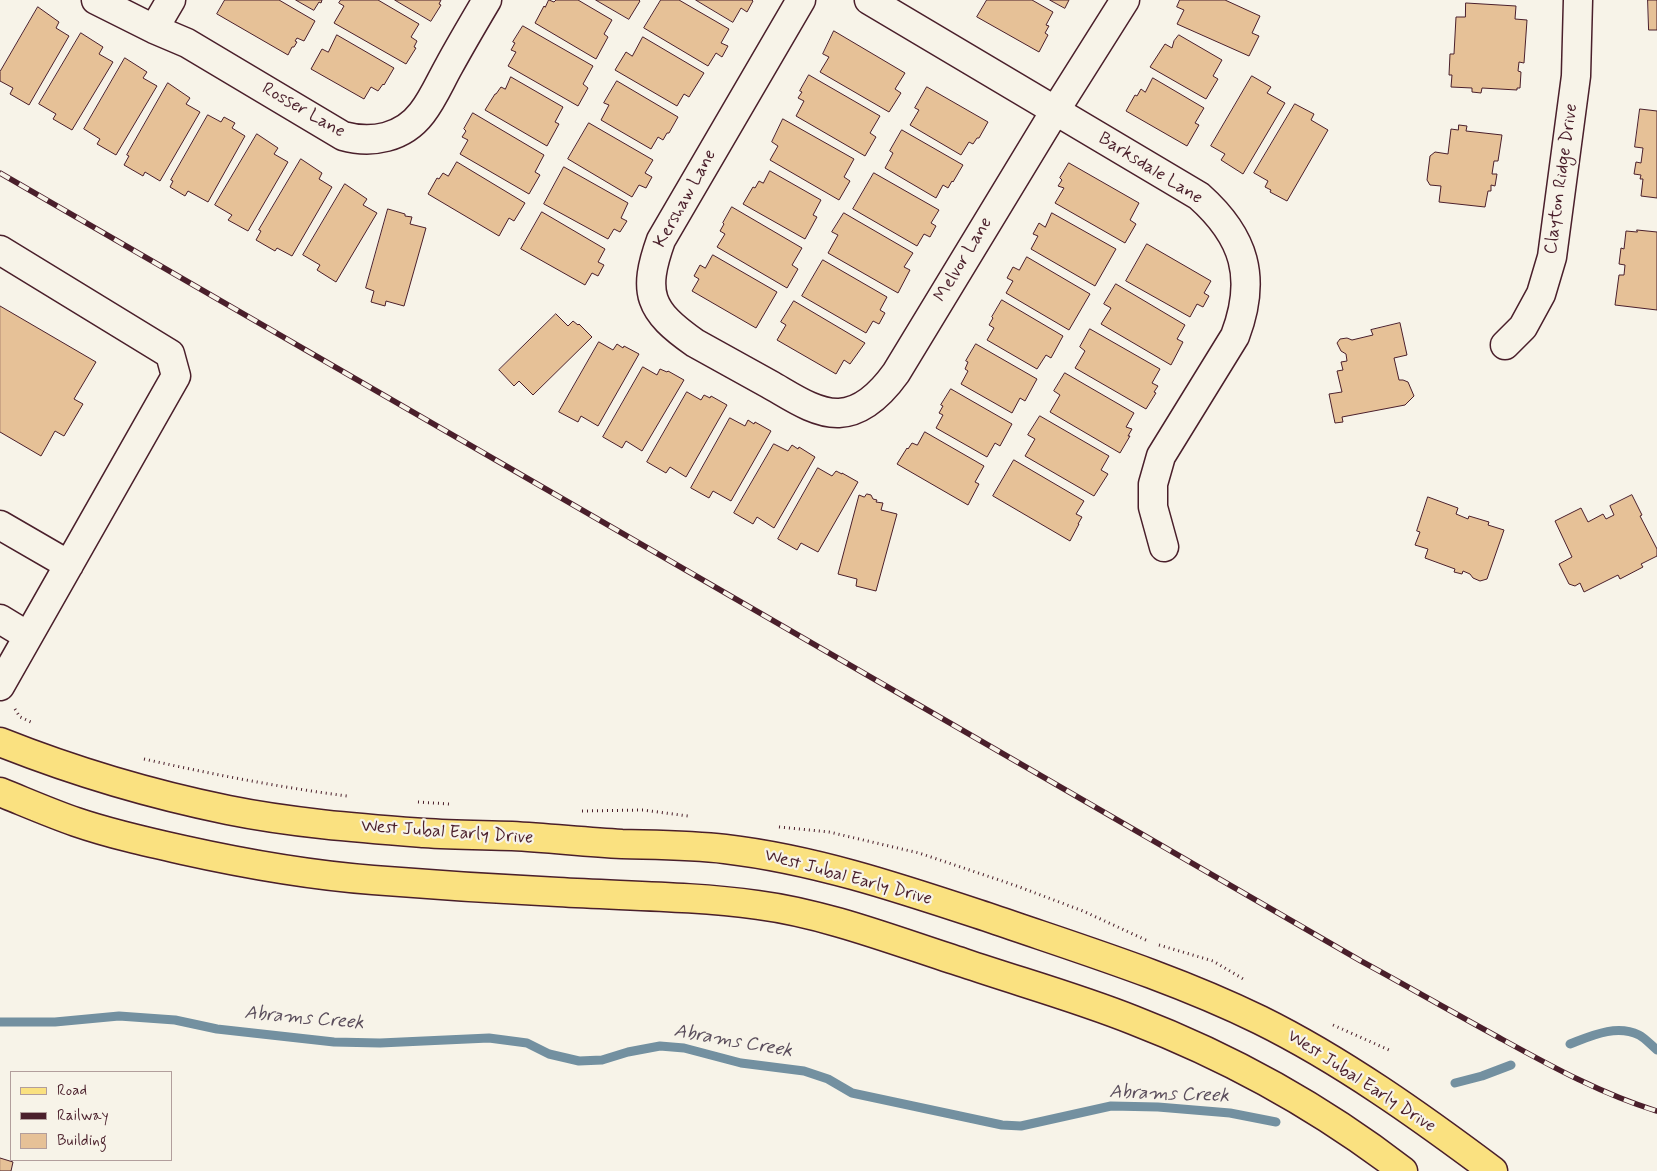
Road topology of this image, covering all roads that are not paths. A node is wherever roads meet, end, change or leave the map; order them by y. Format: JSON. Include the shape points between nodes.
{"nodes":[{"id":1,"x":96,"y":0,"type":"edge"},
{"id":2,"x":171,"y":0,"type":"edge"},
{"id":3,"x":486,"y":0,"type":"edge"},
{"id":4,"x":800,"y":0,"type":"edge"},
{"id":5,"x":870,"y":0,"type":"edge"},
{"id":6,"x":1125,"y":0,"type":"edge"},
{"id":7,"x":1578,"y":0,"type":"edge"},
{"id":8,"x":154,"y":29,"type":"junction"},
{"id":9,"x":1055,"y":111,"type":"junction"},
{"id":10,"x":0,"y":250,"type":"edge"},
{"id":11,"x":1505,"y":345,"type":"dead end"},
{"id":12,"x":747,"y":372,"type":"joint"},
{"id":13,"x":0,"y":525,"type":"edge"},
{"id":14,"x":1164,"y":547,"type":"dead end"},
{"id":15,"x":69,"y":565,"type":"junction"},
{"id":16,"x":0,"y":620,"type":"edge"},
{"id":17,"x":28,"y":636,"type":"junction"},
{"id":18,"x":0,"y":686,"type":"edge"},
{"id":19,"x":0,"y":742,"type":"edge"},
{"id":20,"x":0,"y":792,"type":"edge"},
{"id":21,"x":1404,"y":1171,"type":"edge"},
{"id":22,"x":1493,"y":1171,"type":"edge"}],
"edges":[{"from":1,"to":8,"type":"street","name":"Rosser Lane"},
{"from":2,"to":8,"type":"street"},
{"from":3,"to":8,"type":"street","name":"Rosser Lane","via":[[421,114],[399,131],[369,140],[343,136],[187,43]]},
{"from":4,"to":12,"type":"street","name":"Kershaw Lane","via":[[661,240],[652,265],[652,293],[667,321],[695,343]]},
{"from":5,"to":9,"type":"street","name":"Barksdale Lane"},
{"from":6,"to":9,"type":"street","name":"Melvor Lane"},
{"from":7,"to":11,"type":"street","name":"Clayton Ridge Drive","via":[[1576,76],[1552,257],[1541,294],[1522,327]]},
{"from":9,"to":12,"type":"street","name":"Melvor Lane","via":[[896,373],[876,397],[851,410],[831,413],[810,406]]},
{"from":9,"to":14,"type":"street","name":"Barksdale Lane","via":[[1199,196],[1226,223],[1244,266],[1244,299],[1235,336],[1161,456],[1157,468],[1153,484],[1154,507]]},
{"from":10,"to":15,"type":"street","via":[[170,354],[176,376]]},
{"from":13,"to":15,"type":"street"},
{"from":15,"to":17,"type":"street"},
{"from":16,"to":17,"type":"street"},
{"from":17,"to":18,"type":"street"},
{"from":19,"to":22,"type":"main road","name":"West Jubal Early Drive","via":[[158,794],[232,811],[427,833],[721,848],[783,857],[887,884],[1114,960],[1237,1009],[1294,1037],[1348,1070]]},
{"from":20,"to":21,"type":"main road","via":[[77,822],[142,841],[300,872],[372,880],[662,896],[758,905],[802,913],[1118,1014],[1167,1034],[1313,1108]]}]}
